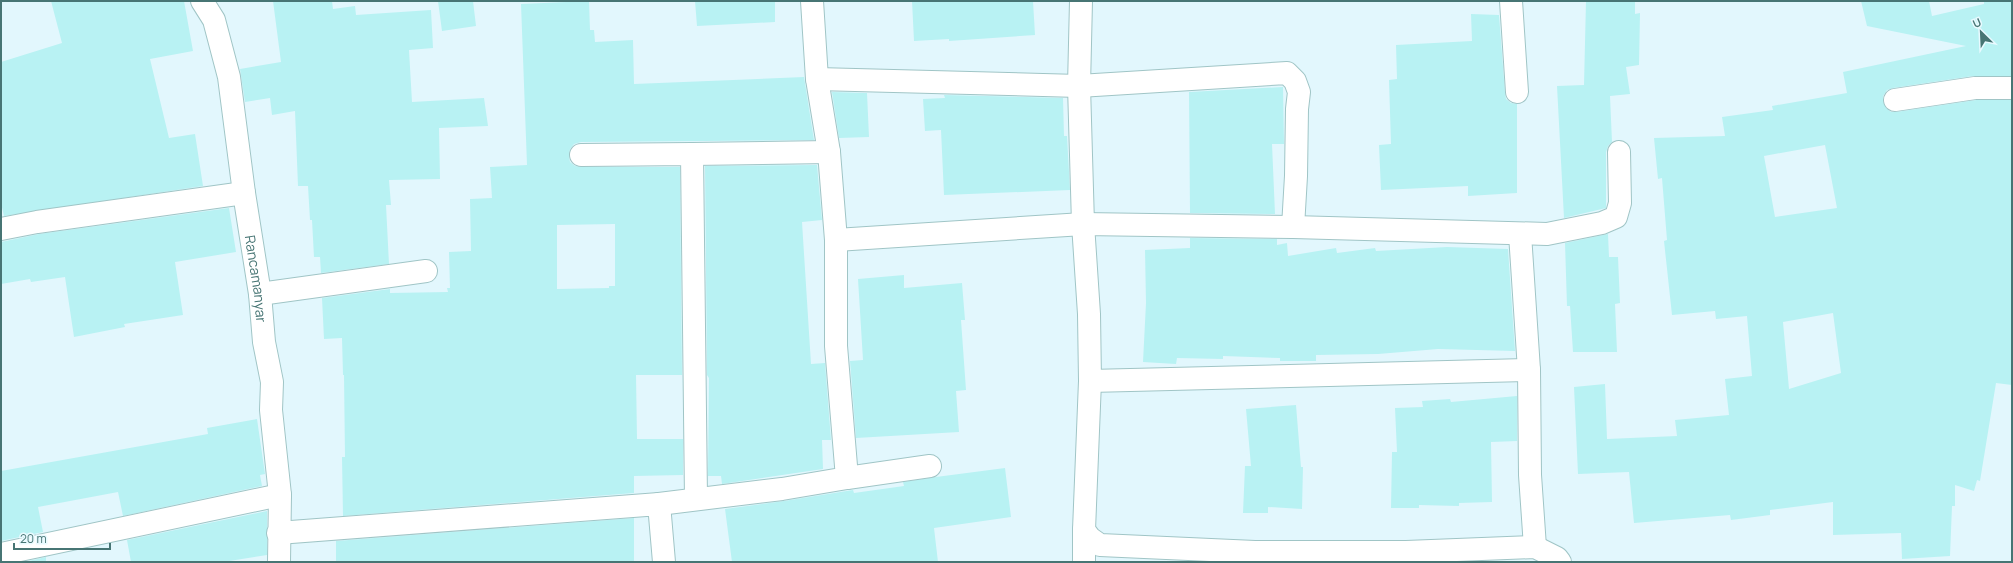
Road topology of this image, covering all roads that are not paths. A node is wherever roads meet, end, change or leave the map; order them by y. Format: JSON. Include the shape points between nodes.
{"nodes":[{"id":1,"x":202,"y":1,"type":"edge"},
{"id":2,"x":812,"y":1,"type":"edge"},
{"id":3,"x":1081,"y":1,"type":"edge"},
{"id":4,"x":1511,"y":1,"type":"edge"},
{"id":5,"x":817,"y":79,"type":"junction"},
{"id":6,"x":1079,"y":86,"type":"junction"},
{"id":7,"x":2012,"y":88,"type":"edge"},
{"id":8,"x":1517,"y":92,"type":"dead end"},
{"id":9,"x":1894,"y":100,"type":"dead end"},
{"id":10,"x":829,"y":152,"type":"junction"},
{"id":11,"x":1619,"y":152,"type":"dead end"},
{"id":12,"x":692,"y":154,"type":"junction"},
{"id":13,"x":581,"y":155,"type":"dead end"},
{"id":14,"x":244,"y":193,"type":"junction"},
{"id":15,"x":1083,"y":224,"type":"junction"},
{"id":16,"x":1293,"y":227,"type":"junction"},
{"id":17,"x":1,"y":229,"type":"edge"},
{"id":18,"x":1520,"y":234,"type":"junction"},
{"id":19,"x":836,"y":240,"type":"junction"},
{"id":20,"x":426,"y":271,"type":"dead end"},
{"id":21,"x":260,"y":294,"type":"junction"},
{"id":22,"x":1529,"y":370,"type":"junction"},
{"id":23,"x":1090,"y":381,"type":"junction"},
{"id":24,"x":930,"y":466,"type":"dead end"},
{"id":25,"x":847,"y":478,"type":"junction"},
{"id":26,"x":280,"y":495,"type":"junction"},
{"id":27,"x":696,"y":498,"type":"junction"},
{"id":28,"x":659,"y":504,"type":"junction"},
{"id":29,"x":1084,"y":530,"type":"junction"},
{"id":30,"x":278,"y":533,"type":"junction"},
{"id":31,"x":1535,"y":547,"type":"junction"},
{"id":32,"x":1,"y":554,"type":"edge"},
{"id":33,"x":1255,"y":557,"type":"edge"},
{"id":34,"x":1406,"y":557,"type":"edge"},
{"id":35,"x":279,"y":562,"type":"edge"},
{"id":36,"x":664,"y":562,"type":"edge"},
{"id":37,"x":1084,"y":562,"type":"edge"},
{"id":38,"x":1560,"y":562,"type":"edge"}],
"edges":[{"from":1,"to":14,"type":"street","name":"Rancamanyar","via":[[214,20],[229,77]]},
{"from":2,"to":5,"type":"street"},
{"from":3,"to":6,"type":"street"},
{"from":4,"to":8,"type":"street"},
{"from":5,"to":6,"type":"street"},
{"from":5,"to":10,"type":"street"},
{"from":6,"to":15,"type":"street"},
{"from":6,"to":16,"type":"street","via":[[1287,73],[1295,81],[1299,92]]},
{"from":7,"to":9,"type":"street","via":[[1975,88]]},
{"from":10,"to":12,"type":"street"},
{"from":10,"to":19,"type":"street"},
{"from":11,"to":18,"type":"street","via":[[1620,203],[1616,217],[1602,223],[1547,234]]},
{"from":12,"to":13,"type":"street"},
{"from":12,"to":27,"type":"street"},
{"from":14,"to":17,"type":"street"},
{"from":14,"to":21,"type":"street","name":"Rancamanyar"},
{"from":15,"to":16,"type":"street"},
{"from":15,"to":19,"type":"street"},
{"from":15,"to":23,"type":"street","via":[[1088,279]]},
{"from":16,"to":18,"type":"street"},
{"from":18,"to":22,"type":"street"},
{"from":19,"to":25,"type":"street","via":[[836,346]]},
{"from":20,"to":21,"type":"street"},
{"from":21,"to":26,"type":"street","name":"Rancamanyar","via":[[264,342],[272,382],[271,410]]},
{"from":22,"to":23,"type":"street"},
{"from":22,"to":31,"type":"street","via":[[1530,474]]},
{"from":23,"to":29,"type":"street"},
{"from":24,"to":25,"type":"street"},
{"from":25,"to":27,"type":"street","via":[[782,489]]},
{"from":26,"to":30,"type":"street","name":"Rancamanyar"},
{"from":26,"to":32,"type":"street"},
{"from":27,"to":28,"type":"street"},
{"from":28,"to":30,"type":"street"},
{"from":28,"to":36,"type":"street"},
{"from":29,"to":33,"type":"street","via":[[1100,545]]},
{"from":29,"to":37,"type":"street"},
{"from":30,"to":35,"type":"street","name":"Rancamanyar"},
{"from":31,"to":34,"type":"street"},
{"from":31,"to":38,"type":"street"},
{"from":33,"to":34,"type":"street"}]}
